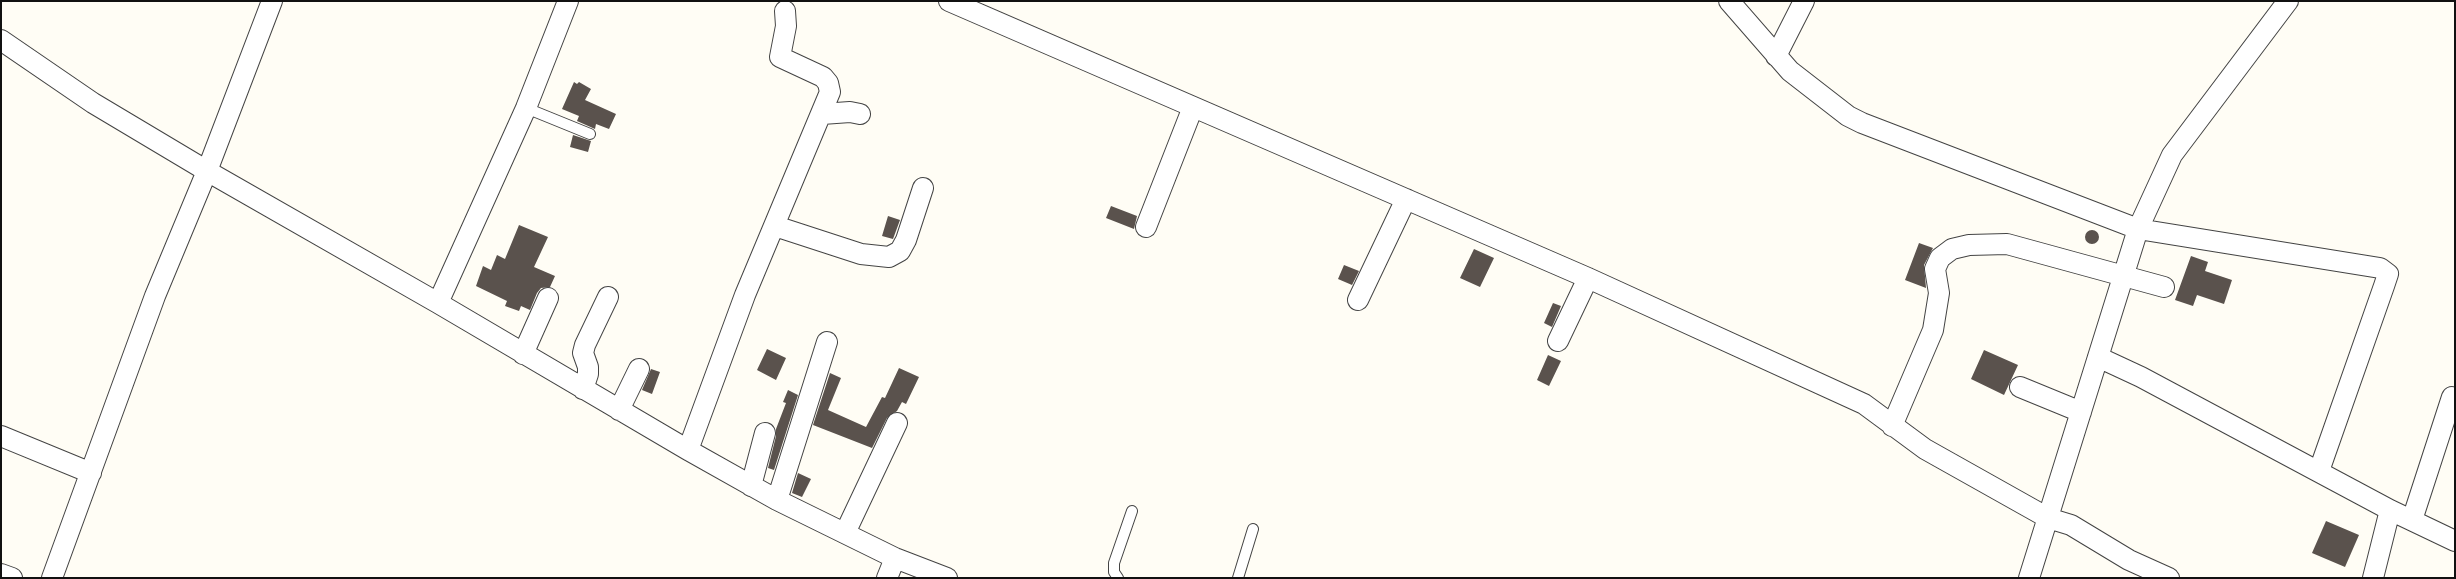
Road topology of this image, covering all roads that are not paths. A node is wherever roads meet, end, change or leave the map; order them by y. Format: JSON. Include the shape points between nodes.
{"nodes":[{"id":1,"x":272,"y":1,"type":"edge"},
{"id":2,"x":568,"y":1,"type":"edge"},
{"id":3,"x":949,"y":1,"type":"edge"},
{"id":4,"x":1729,"y":1,"type":"edge"},
{"id":5,"x":1804,"y":1,"type":"edge"},
{"id":6,"x":2288,"y":1,"type":"edge"},
{"id":7,"x":785,"y":11,"type":"dead end"},
{"id":8,"x":1,"y":40,"type":"edge"},
{"id":9,"x":1776,"y":56,"type":"junction"},
{"id":10,"x":1193,"y":107,"type":"junction"},
{"id":11,"x":526,"y":108,"type":"junction"},
{"id":12,"x":822,"y":114,"type":"junction"},
{"id":13,"x":860,"y":114,"type":"dead end"},
{"id":14,"x":590,"y":134,"type":"dead end"},
{"id":15,"x":207,"y":171,"type":"junction"},
{"id":16,"x":923,"y":188,"type":"dead end"},
{"id":17,"x":1406,"y":199,"type":"junction"},
{"id":18,"x":775,"y":226,"type":"junction"},
{"id":19,"x":1146,"y":227,"type":"dead end"},
{"id":20,"x":2138,"y":229,"type":"junction"},
{"id":21,"x":2123,"y":276,"type":"junction"},
{"id":22,"x":1588,"y":278,"type":"junction"},
{"id":23,"x":2164,"y":287,"type":"dead end"},
{"id":24,"x":608,"y":297,"type":"dead end"},
{"id":25,"x":548,"y":298,"type":"dead end"},
{"id":26,"x":1358,"y":300,"type":"dead end"},
{"id":27,"x":438,"y":303,"type":"junction"},
{"id":28,"x":1558,"y":340,"type":"dead end"},
{"id":29,"x":827,"y":342,"type":"dead end"},
{"id":30,"x":523,"y":354,"type":"junction"},
{"id":31,"x":2098,"y":357,"type":"junction"},
{"id":32,"x":639,"y":369,"type":"dead end"},
{"id":33,"x":2020,"y":387,"type":"dead end"},
{"id":34,"x":583,"y":389,"type":"junction"},
{"id":35,"x":2452,"y":396,"type":"dead end"},
{"id":36,"x":620,"y":410,"type":"junction"},
{"id":37,"x":2081,"y":412,"type":"junction"},
{"id":38,"x":897,"y":423,"type":"dead end"},
{"id":39,"x":1892,"y":426,"type":"junction"},
{"id":40,"x":765,"y":433,"type":"dead end"},
{"id":41,"x":1,"y":436,"type":"edge"},
{"id":42,"x":688,"y":450,"type":"junction"},
{"id":43,"x":2319,"y":471,"type":"junction"},
{"id":44,"x":91,"y":473,"type":"junction"},
{"id":45,"x":752,"y":486,"type":"junction"},
{"id":46,"x":777,"y":500,"type":"junction"},
{"id":47,"x":2390,"y":510,"type":"junction"},
{"id":48,"x":1132,"y":511,"type":"dead end"},
{"id":49,"x":2048,"y":518,"type":"junction"},
{"id":50,"x":2412,"y":520,"type":"junction"},
{"id":51,"x":1253,"y":529,"type":"dead end"},
{"id":52,"x":844,"y":533,"type":"junction"},
{"id":53,"x":2455,"y":541,"type":"edge"},
{"id":54,"x":896,"y":558,"type":"junction"},
{"id":55,"x":1,"y":574,"type":"edge"},
{"id":56,"x":12,"y":578,"type":"edge"},
{"id":57,"x":52,"y":578,"type":"edge"},
{"id":58,"x":887,"y":578,"type":"edge"},
{"id":59,"x":946,"y":578,"type":"edge"},
{"id":60,"x":1118,"y":578,"type":"edge"},
{"id":61,"x":1238,"y":578,"type":"edge"},
{"id":62,"x":2029,"y":578,"type":"edge"},
{"id":63,"x":2169,"y":578,"type":"edge"},
{"id":64,"x":2373,"y":578,"type":"edge"}],
"edges":[{"from":1,"to":15,"type":"street"},
{"from":2,"to":11,"type":"street"},
{"from":3,"to":10,"type":"street"},
{"from":4,"to":9,"type":"street"},
{"from":5,"to":9,"type":"street"},
{"from":6,"to":20,"type":"street","via":[[2172,155]]},
{"from":7,"to":12,"type":"street","via":[[786,26],[780,57],[823,77],[828,83],[830,92]]},
{"from":8,"to":15,"type":"street","via":[[93,103]]},
{"from":9,"to":20,"type":"street","via":[[1790,71],[1848,116],[1862,123]]},
{"from":10,"to":17,"type":"street"},
{"from":10,"to":19,"type":"street"},
{"from":11,"to":14,"type":"lane"},
{"from":11,"to":27,"type":"street"},
{"from":12,"to":13,"type":"street"},
{"from":12,"to":18,"type":"street"},
{"from":15,"to":27,"type":"street"},
{"from":15,"to":44,"type":"street","via":[[154,296]]},
{"from":16,"to":18,"type":"street","via":[[906,240],[900,251],[889,257],[861,254]]},
{"from":17,"to":22,"type":"street"},
{"from":17,"to":26,"type":"street"},
{"from":18,"to":42,"type":"street","via":[[745,296]]},
{"from":20,"to":21,"type":"street"},
{"from":20,"to":43,"type":"street","via":[[2380,268],[2388,274]]},
{"from":21,"to":23,"type":"street"},
{"from":21,"to":31,"type":"street"},
{"from":21,"to":39,"type":"street","via":[[2007,244],[1952,249],[1940,258],[1935,269],[1939,293],[1933,330]]},
{"from":22,"to":28,"type":"street"},
{"from":22,"to":39,"type":"street","via":[[1864,404]]},
{"from":24,"to":34,"type":"street","via":[[585,345],[583,353],[588,374]]},
{"from":25,"to":30,"type":"street"},
{"from":27,"to":30,"type":"street"},
{"from":29,"to":46,"type":"street"},
{"from":30,"to":34,"type":"street"},
{"from":31,"to":37,"type":"street"},
{"from":31,"to":43,"type":"street"},
{"from":32,"to":36,"type":"street"},
{"from":33,"to":37,"type":"street"},
{"from":34,"to":36,"type":"street"},
{"from":35,"to":50,"type":"street"},
{"from":36,"to":42,"type":"street"},
{"from":37,"to":49,"type":"street"},
{"from":38,"to":52,"type":"street"},
{"from":39,"to":49,"type":"street","via":[[1925,449]]},
{"from":40,"to":45,"type":"street"},
{"from":41,"to":44,"type":"street"},
{"from":42,"to":45,"type":"street"},
{"from":43,"to":47,"type":"street"},
{"from":44,"to":57,"type":"street"},
{"from":45,"to":46,"type":"street"},
{"from":46,"to":52,"type":"street"},
{"from":47,"to":50,"type":"street"},
{"from":47,"to":64,"type":"street"},
{"from":48,"to":60,"type":"lane","via":[[1114,563]]},
{"from":49,"to":62,"type":"street"},
{"from":49,"to":63,"type":"street","via":[[2071,525],[2129,560]]},
{"from":50,"to":53,"type":"street"},
{"from":51,"to":61,"type":"lane"},
{"from":52,"to":54,"type":"street"},
{"from":54,"to":58,"type":"street"},
{"from":54,"to":59,"type":"street"},
{"from":55,"to":56,"type":"street"}]}
